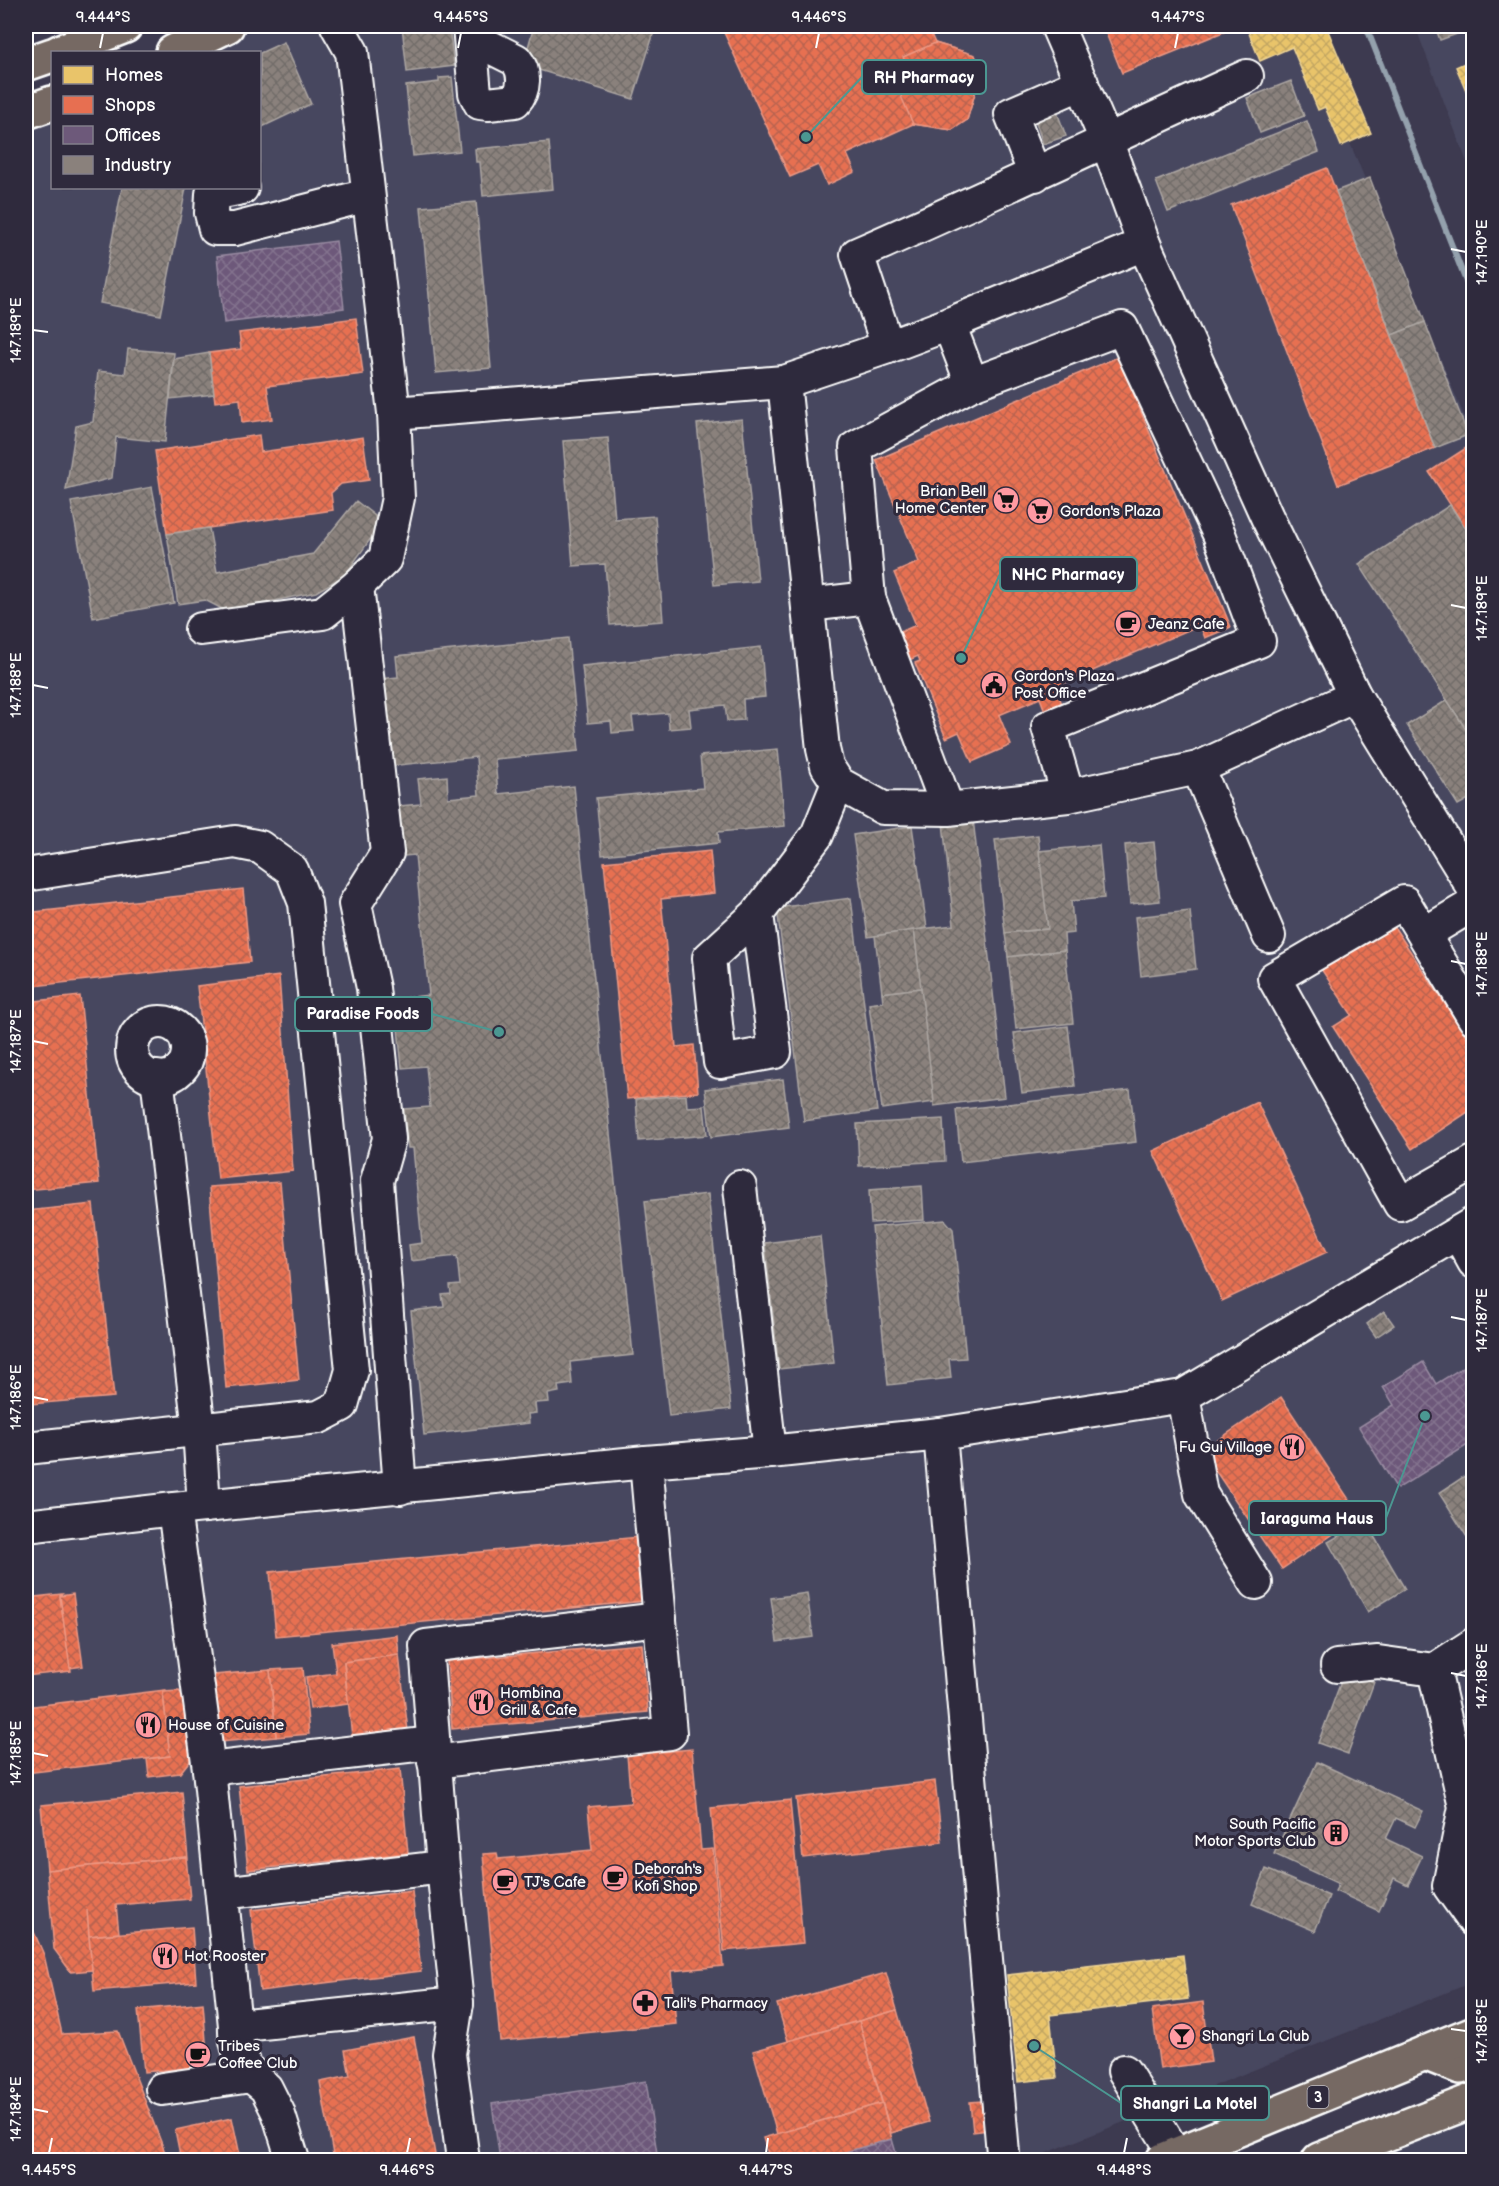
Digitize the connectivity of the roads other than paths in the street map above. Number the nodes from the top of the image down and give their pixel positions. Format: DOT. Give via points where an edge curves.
graph roads {
  1 [pos="124,26"];
  2 [pos="227,26"];
  3 [pos="337,26"];
  4 [pos="1057,26"];
  5 [pos="61,51"];
  6 [pos="175,51"];
  7 [pos="51,55"];
  8 [pos="26,64"];
  9 [pos="1247,76"];
  10 [pos="1082,83"];
  11 [pos="51,103"];
  12 [pos="26,112"];
  13 [pos="1106,140"];
  14 [pos="1035,175"];
  15 [pos="237,189"];
  16 [pos="369,195"];
  17 [pos="1144,244"];
  18 [pos="949,324"];
  19 [pos="888,347"];
  20 [pos="784,382"];
  21 [pos="972,384"];
  22 [pos="394,413"];
  23 [pos="1267,517"];
  24 [pos="1219,534"];
  25 [pos="357,586"];
  26 [pos="869,598"];
  27 [pos="808,605"];
  28 [pos="201,629"];
  29 [pos="1355,696"];
  30 [pos="1198,768"];
  31 [pos="838,783"];
  32 [pos="1068,796"];
  33 [pos="948,809"];
  34 [pos="26,875"];
  35 [pos="1473,889"];
  36 [pos="1473,904"];
  37 [pos="757,914"];
  38 [pos="1424,934"];
  39 [pos="1269,936"];
  40 [pos="1473,1018"];
  41 [pos="157,1077"];
  42 [pos="1473,1162"];
  43 [pos="740,1187"];
  44 [pos="1466,1228"];
  45 [pos="1473,1262"];
  46 [pos="1183,1396"];
  47 [pos="199,1429"];
  48 [pos="940,1434"];
  49 [pos="26,1448"];
  50 [pos="770,1452"];
  51 [pos="646,1462"];
  52 [pos="400,1488"];
  53 [pos="204,1506"];
  54 [pos="174,1509"];
  55 [pos="26,1526"];
  56 [pos="1256,1583"];
  57 [pos="660,1619"];
  58 [pos="1473,1644"];
  59 [pos="1337,1666"];
  60 [pos="1434,1670"];
  61 [pos="434,1753"];
  62 [pos="209,1769"];
  63 [pos="443,1867"];
  64 [pos="222,1893"];
  65 [pos="1473,1921"];
  66 [pos="457,2003"];
  67 [pos="235,2026"];
  68 [pos="1473,2033"];
  69 [pos="1425,2053"];
  70 [pos="1473,2061"];
  71 [pos="1124,2071"];
  72 [pos="251,2076"];
  73 [pos="162,2089"];
  74 [pos="1473,2100"];
  75 [pos="1003,2153"];
  76 [pos="1359,2153"];
  77 [pos="1170,2158"];
  78 [pos="293,2160"];
  79 [pos="463,2160"];
  80 [pos="1320,2160"];
  1 -- 5 [label="main road"];
  2 -- 6 [label="main road"];
  3 -- 16 [label="street" via="352,52"];
  4 -- 10 [label="street"];
  7 -- 8 [label="main road"];
  9 -- 13 [label="street"];
  10 -- 13 [label="street"];
  10 -- 14 [label="street" via="1011,114"];
  11 -- 12 [label="main road"];
  13 -- 14 [label="street"];
  13 -- 17 [label="street"];
  14 -- 19 [label="street" via="857,254"];
  15 -- 16 [label="street" via="212,194 214,229 235,229"];
  16 -- 22 [label="street"];
  17 -- 18 [label="street"];
  17 -- 23 [label="street"];
  18 -- 19 [label="street"];
  18 -- 21 [label="street"];
  19 -- 20 [label="street"];
  20 -- 22 [label="street"];
  20 -- 27 [label="street"];
  21 -- 24 [label="street" via="1122,328"];
  21 -- 26 [label="street" via="856,447"];
  22 -- 25 [label="street" via="398,498 395,519 385,559"];
  23 -- 24 [label="street"];
  23 -- 29 [label="street"];
  24 -- 32 [label="street" via="1259,641 1048,727"];
  25 -- 28 [label="street" via="323,613"];
  25 -- 52 [label="street" via="387,853 356,904 373,988 389,1139 377,1181"];
  26 -- 27 [label="street"];
  26 -- 33 [label="street"];
  27 -- 31 [label="street" via="823,749 826,766"];
  29 -- 30 [label="street"];
  29 -- 35 [label="street"];
  30 -- 32 [label="street"];
  30 -- 39 [label="street"];
  31 -- 33 [label="street" via="883,808"];
  31 -- 37 [label="street" via="817,835"];
  32 -- 33 [label="street"];
  34 -- 47 [label="street" via="234,842 260,847 292,870 305,903 352,1370 342,1405 319,1417"];
  36 -- 38 [label="street"];
  38 -- 40 [label="street"];
  38 -- 42 [label="street" via="1404,902 1274,978 1400,1204"];
  41 -- 47 [label="street"];
  43 -- 50 [label="street"];
  44 -- 45 [label="street"];
  44 -- 46 [label="street"];
  46 -- 48 [label="street"];
  46 -- 56 [label="street" via="1201,1494"];
  47 -- 49 [label="street"];
  47 -- 53 [label="street"];
  48 -- 50 [label="street"];
  48 -- 75 [label="street"];
  50 -- 51 [label="street"];
  51 -- 52 [label="street"];
  51 -- 57 [label="street"];
  52 -- 53 [label="street"];
  53 -- 54 [label="street"];
  54 -- 55 [label="street"];
  54 -- 62 [label="street"];
  57 -- 61 [label="street" via="426,1646"];
  57 -- 61 [label="street" via="670,1733"];
  58 -- 60 [label="street"];
  59 -- 60 [label="street" via="1378,1662"];
  60 -- 65 [label="street" via="1465,1807 1449,1886"];
  61 -- 62 [label="street"];
  61 -- 63 [label="street"];
  62 -- 64 [label="street"];
  63 -- 64 [label="street"];
  63 -- 66 [label="street"];
  64 -- 67 [label="street"];
  66 -- 67 [label="street"];
  66 -- 79 [label="street" via="449,2054"];
  67 -- 72 [label="street" via="240,2056"];
  68 -- 69 [label="main road, 3"];
  69 -- 70 [label="main road" via="1460,2067"];
  69 -- 77 [label="main road, 3"];
  71 -- 77 [label="street"];
  72 -- 73 [label="street"];
  72 -- 78 [label="street" via="266,2088"];
  74 -- 76 [label="main road"];
  76 -- 80 [label="main road"];
}
